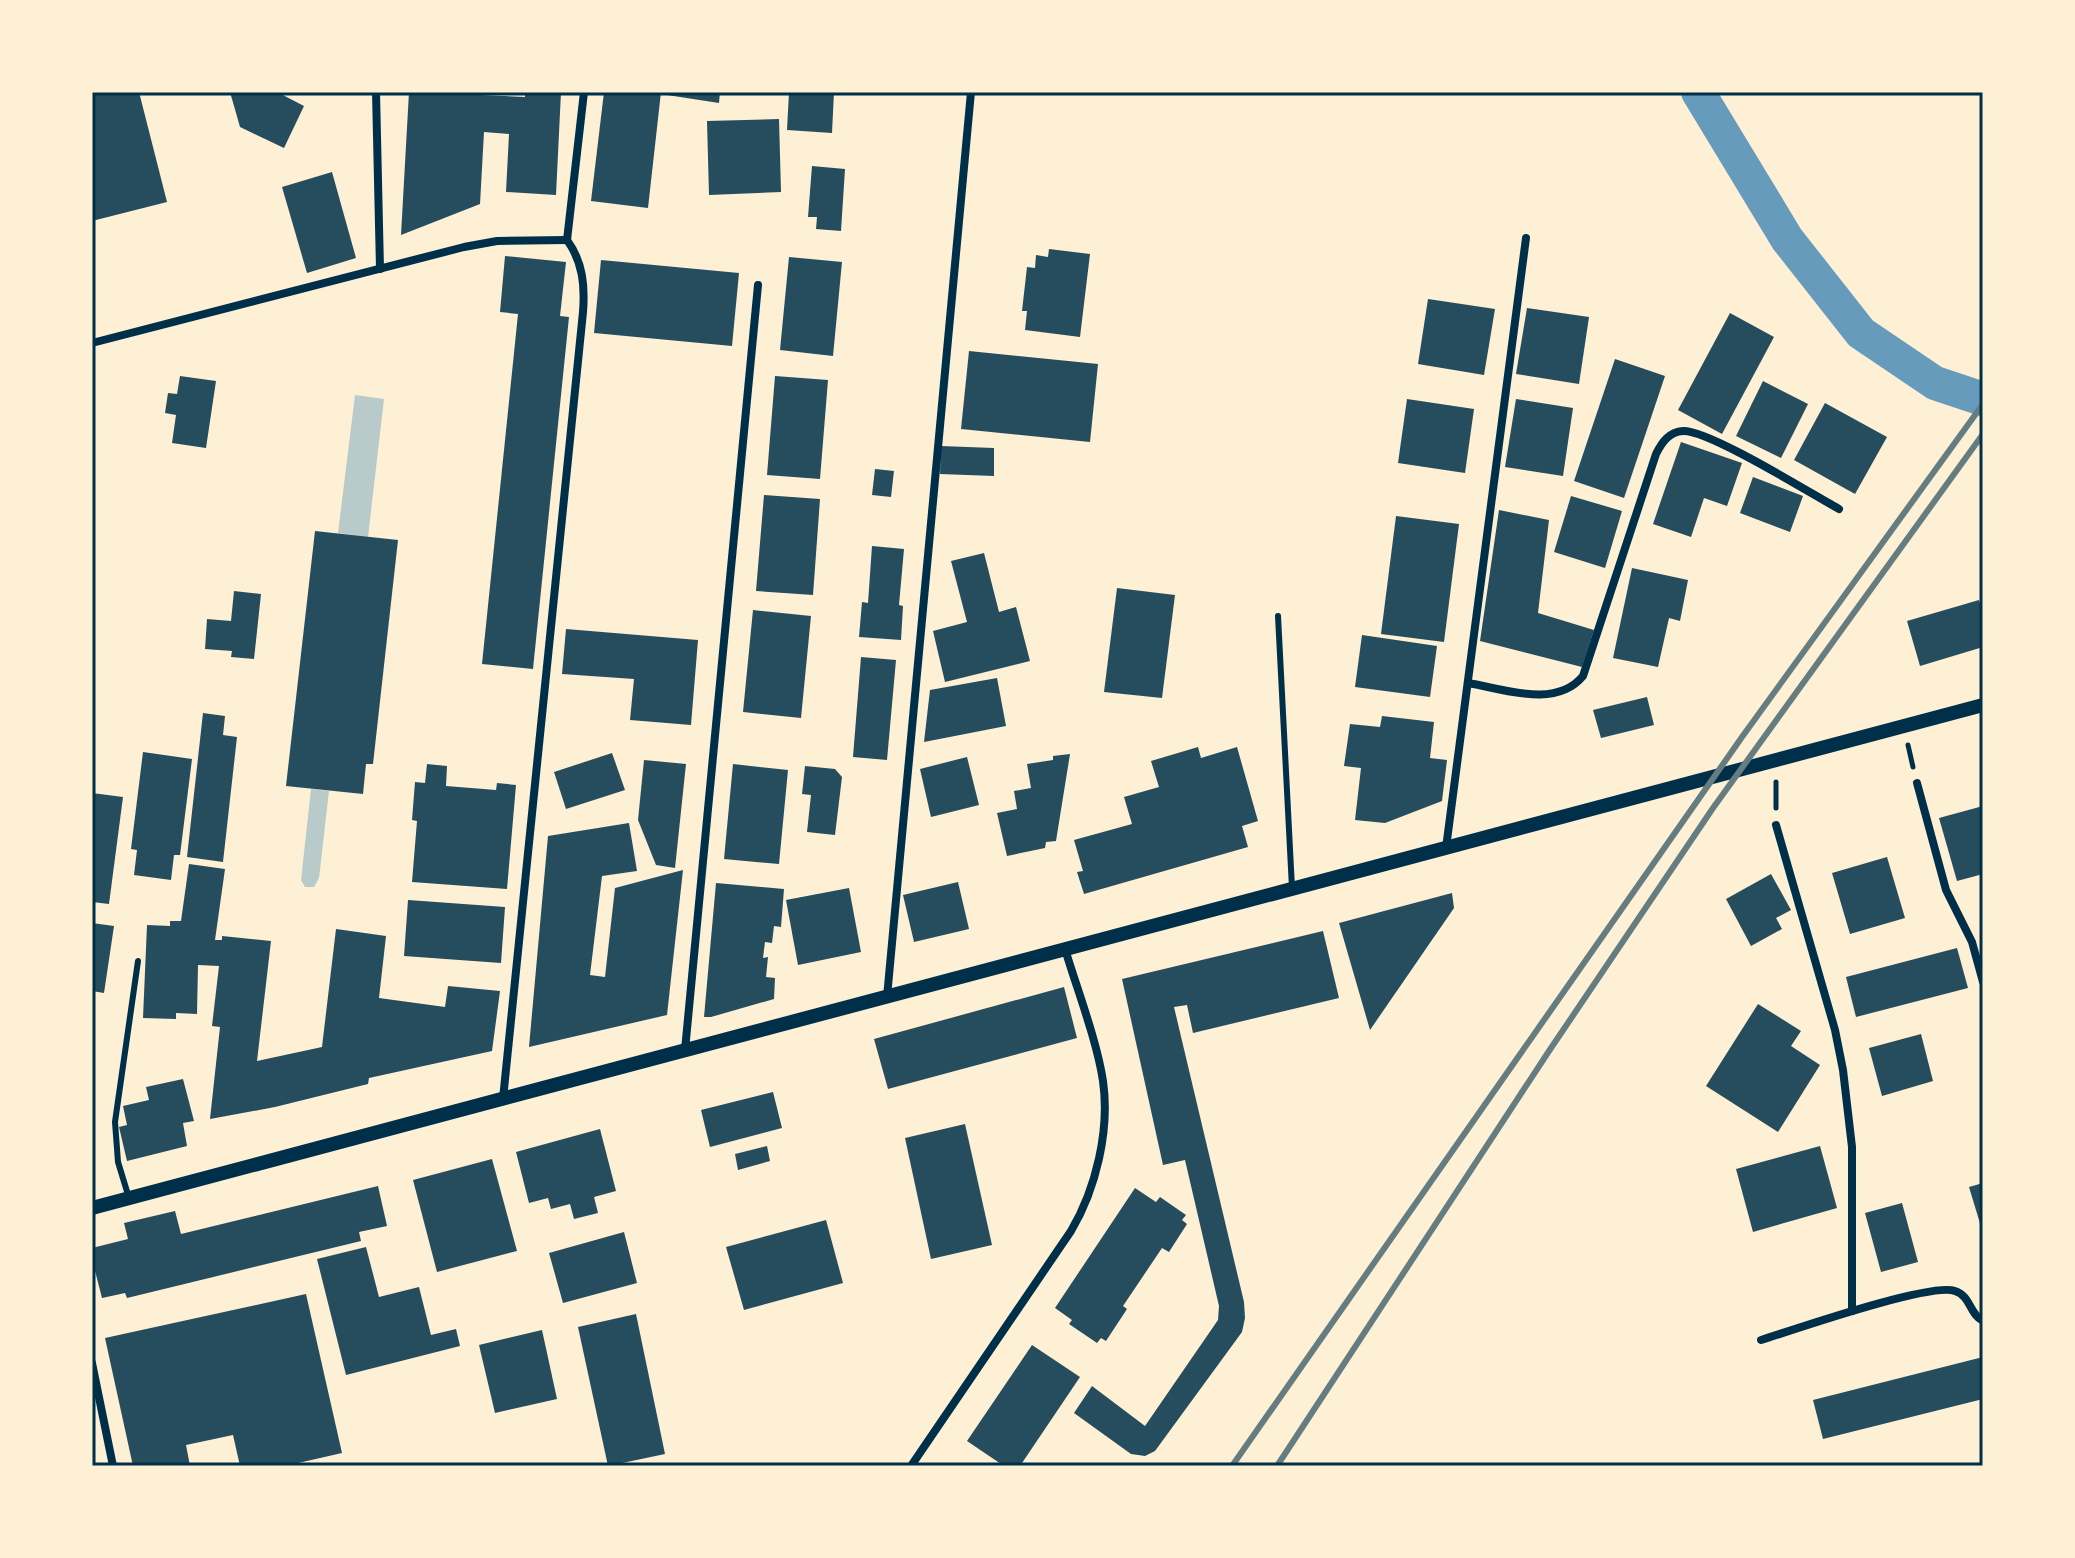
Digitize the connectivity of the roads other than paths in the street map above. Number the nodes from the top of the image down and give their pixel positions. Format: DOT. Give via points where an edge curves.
graph roads {
  1 [pos="376,92"];
  2 [pos="584,92"];
  3 [pos="971,92"];
  4 [pos="1526,238"];
  5 [pos="567,240"];
  6 [pos="380,269"];
  7 [pos="758,285"];
  8 [pos="92,343"];
  9 [pos="1839,509"];
  10 [pos="1278,616"];
  11 [pos="1468,683"];
  12 [pos="1983,705"];
  13 [pos="1917,783"];
  14 [pos="1776,825"];
  15 [pos="1446,848"];
  16 [pos="1292,889"];
  17 [pos="1065,949"];
  18 [pos="138,961"];
  19 [pos="1983,982"];
  20 [pos="887,997"];
  21 [pos="685,1051"];
  22 [pos="503,1100"];
  23 [pos="129,1198"];
  24 [pos="92,1208"];
  25 [pos="1852,1311"];
  26 [pos="1983,1321"];
  27 [pos="1761,1340"];
  28 [pos="92,1363"];
  29 [pos="113,1466"];
  30 [pos="911,1466"];
  1 -- 6 [label="street"];
  2 -- 5 [label="street"];
  3 -- 20 [label="street"];
  4 -- 11 [label="street"];
  5 -- 6 [label="street" via="497,241"];
  5 -- 22 [label="street" via="583,276 583,312"];
  6 -- 8 [label="street"];
  7 -- 21 [label="street"];
  9 -- 11 [label="street" via="1713,439 1691,432 1672,434 1656,454 1583,676 1570,688 1551,694"];
  10 -- 16 [label="lane"];
  11 -- 15 [label="street"];
  12 -- 15 [label="street"];
  13 -- 19 [label="street" via="1946,890 1972,942"];
  14 -- 25 [label="street" via="1835,1030 1845,1083 1853,1156"];
  15 -- 16 [label="street"];
  16 -- 17 [label="street"];
  17 -- 20 [label="street"];
  17 -- 30 [label="street" via="1104,1092 1102,1135 1089,1189 1071,1231"];
  18 -- 23 [label="lane" via="115,1122 118,1162"];
  20 -- 21 [label="street"];
  21 -- 22 [label="street"];
  22 -- 23 [label="street"];
  23 -- 24 [label="street"];
  25 -- 26 [label="street" via="1950,1289 1966,1297"];
  25 -- 27 [label="street"];
  28 -- 29 [label="street"];
}
